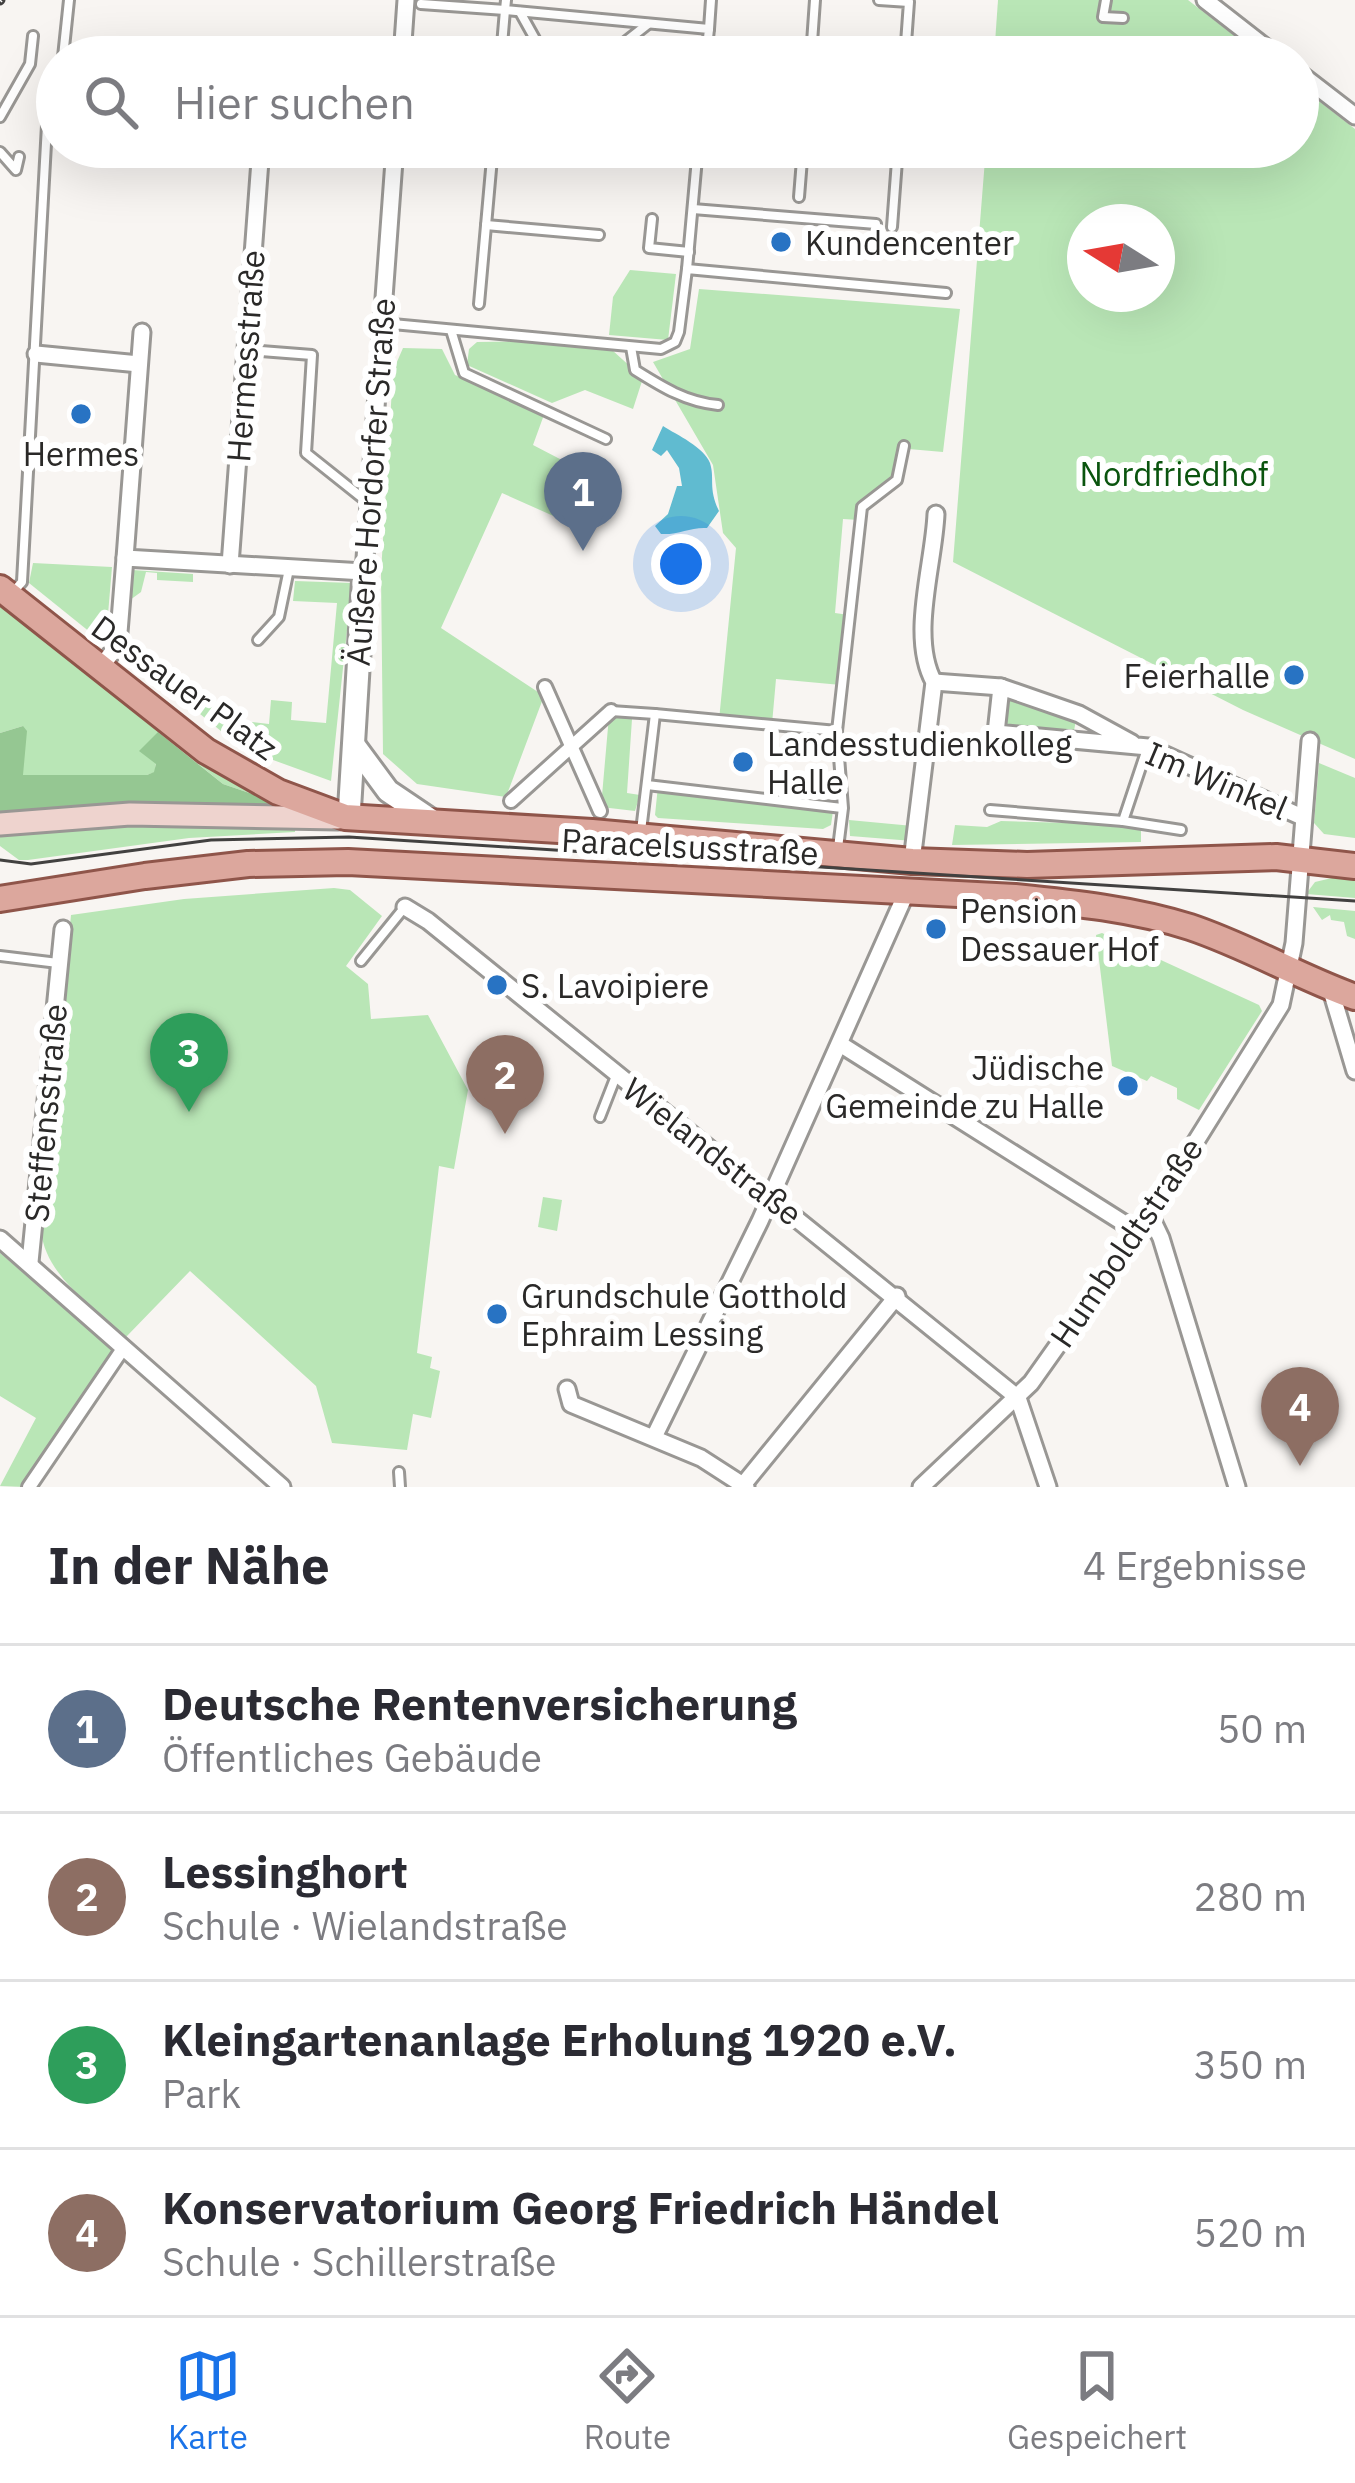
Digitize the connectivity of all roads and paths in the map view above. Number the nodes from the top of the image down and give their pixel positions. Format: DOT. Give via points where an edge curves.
graph roads {
  1 [pos="69,0"];
  2 [pos="711,0"];
  3 [pos="815,0"];
  4 [pos="879,0"];
  5 [pos="1106,0"];
  6 [pos="1204,0"];
  7 [pos="414,2"];
  8 [pos="505,5"];
  9 [pos="520,11"];
  10 [pos="1123,18"];
  11 [pos="649,24"];
  12 [pos="709,29"];
  13 [pos="33,36"];
  14 [pos="65,36"];
  15 [pos="407,36"];
  16 [pos="503,36"];
  17 [pos="534,36"];
  18 [pos="633,36"];
  19 [pos="708,36"];
  20 [pos="812,36"];
  21 [pos="907,36"];
  22 [pos="1251,36"];
  23 [pos="1319,88"];
  24 [pos="1355,116"];
  25 [pos="0,117"];
  26 [pos="0,152"];
  27 [pos="19,157"];
  28 [pos="44,168"];
  29 [pos="259,168"];
  30 [pos="392,168"];
  31 [pos="491,168"];
  32 [pos="691,168"];
  33 [pos="801,168"];
  34 [pos="896,168"];
  35 [pos="799,197"];
  36 [pos="693,209"];
  37 [pos="652,219"];
  38 [pos="876,224"];
  39 [pos="486,225"];
  40 [pos="892,227"];
  41 [pos="599,235"];
  42 [pos="689,252"];
  43 [pos="687,268"];
  44 [pos="946,293"];
  45 [pos="479,304"];
  46 [pos="380,323"];
  47 [pos="451,330"];
  48 [pos="142,332"];
  49 [pos="631,347"];
  50 [pos="261,351"];
  51 [pos="36,354"];
  52 [pos="139,364"];
  53 [pos="718,405"];
  54 [pos="606,439"];
  55 [pos="904,446"];
  56 [pos="370,504"];
  57 [pos="937,514"];
  58 [pos="125,558"];
  59 [pos="230,566"];
  60 [pos="289,569"];
  61 [pos="364,572"];
  62 [pos="4,592"];
  63 [pos="258,640"];
  64 [pos="99,669"];
  65 [pos="934,682"];
  66 [pos="545,687"];
  67 [pos="1001,687"];
  68 [pos="611,711"];
  69 [pos="655,715"];
  70 [pos="837,731"];
  71 [pos="1310,741"];
  72 [pos="353,745"];
  73 [pos="1140,745"];
  74 [pos="572,746"];
  75 [pos="647,784"];
  76 [pos="511,801"];
  77 [pos="843,808"];
  78 [pos="990,810"];
  79 [pos="600,811"];
  80 [pos="347,817"];
  81 [pos="1303,817"];
  82 [pos="1123,821"];
  83 [pos="434,822"];
  84 [pos="0,824"];
  85 [pos="1180,830"];
  86 [pos="640,838"];
  87 [pos="837,856"];
  88 [pos="1301,858"];
  89 [pos="912,861"];
  90 [pos="348,862"];
  91 [pos="1355,866"];
  92 [pos="907,891"];
  93 [pos="2,900"];
  94 [pos="405,907"];
  95 [pos="63,929"];
  96 [pos="0,956"];
  97 [pos="361,962"];
  98 [pos="59,964"];
  99 [pos="1291,968"];
  100 [pos="1345,994"];
  101 [pos="840,1044"];
  102 [pos="1355,1068"];
  103 [pos="616,1076"];
  104 [pos="600,1117"];
  105 [pos="771,1195"];
  106 [pos="1150,1215"];
  107 [pos="1138,1232"];
  108 [pos="0,1239"];
  109 [pos="30,1262"];
  110 [pos="897,1296"];
  111 [pos="124,1347"];
  112 [pos="567,1388"];
  113 [pos="1018,1398"];
  114 [pos="654,1437"];
  115 [pos="399,1472"];
  116 [pos="745,1486"];
  117 [pos="29,1487"];
  118 [pos="281,1487"];
  119 [pos="400,1487"];
  120 [pos="921,1487"];
  121 [pos="1048,1487"];
  122 [pos="1237,1487"];
  1 -- 14 [label="lane"];
  2 -- 12 [label="lane"];
  3 -- 20 [label="lane"];
  4 -- 21 [label="lane" via="909,2"];
  5 -- 10 [label="lane" via="1103,16"];
  6 -- 22 [label="street"];
  7 -- 8 [label="lane"];
  7 -- 15 [label="street"];
  8 -- 9 [label="lane"];
  8 -- 16 [label="lane"];
  9 -- 11 [label="lane"];
  9 -- 17 [label="lane"];
  11 -- 12 [label="lane"];
  11 -- 18 [label="lane"];
  12 -- 19 [label="lane"];
  13 -- 25 [label="lane" via="30,64"];
  23 -- 24 [label="street"];
  26 -- 27 [label="lane" via="16,170"];
  28 -- 51 [label="lane"];
  29 -- 59 [label="street, Hermesstraße"];
  30 -- 46 [label="street, Äußere Hordorfer Straße"];
  31 -- 39 [label="lane"];
  32 -- 36 [label="lane"];
  33 -- 35 [label="lane"];
  34 -- 40 [label="lane"];
  36 -- 38 [label="lane"];
  36 -- 42 [label="lane"];
  37 -- 42 [label="lane" via="649,248"];
  39 -- 41 [label="lane"];
  39 -- 45 [label="lane"];
  42 -- 43 [label="lane"];
  43 -- 44 [label="lane"];
  43 -- 49 [label="lane" via="675,342"];
  46 -- 47 [label="lane"];
  46 -- 56 [label="street, Äußere Hordorfer Straße"];
  47 -- 49 [label="lane"];
  47 -- 54 [label="lane" via="464,373"];
  48 -- 52 [label="street"];
  49 -- 53 [label="lane" via="635,370 665,391"];
  50 -- 56 [label="lane" via="313,355 306,453"];
  51 -- 52 [label="street"];
  51 -- 62 [label="lane" via="22,582"];
  52 -- 58 [label="street"];
  55 -- 70 [label="lane" via="897,480 862,507"];
  56 -- 61 [label="street, Äußere Hordorfer Straße"];
  57 -- 65 [label="street" via="923,662"];
  58 -- 59 [label="street"];
  58 -- 64 [label="street" via="118,645"];
  59 -- 60 [label="street"];
  60 -- 61 [label="street"];
  60 -- 63 [label="lane" via="279,617"];
  61 -- 72 [label="street, Äußere Hordorfer Straße"];
  62 -- 64 [label="main road, Dessauer Platz"];
  64 -- 80 [label="main road, Dessauer Platz" via="166,722 300,802"];
  65 -- 67 [label="street, Im Winkel"];
  65 -- 89 [label="street"];
  66 -- 74 [label="street"];
  67 -- 73 [label="street, Im Winkel"];
  67 -- 73 [label="street, Im Winkel" via="996,733"];
  68 -- 69 [label="lane"];
  68 -- 74 [label="street"];
  69 -- 70 [label="lane"];
  69 -- 75 [label="lane"];
  70 -- 77 [label="lane"];
  71 -- 81 [label="street, Humboldtstraße"];
  72 -- 80 [label="street, Äußere Hordorfer Straße"];
  72 -- 83 [label="street" via="388,791"];
  73 -- 81 [label="street, Im Winkel"];
  73 -- 82 [label="lane"];
  74 -- 76 [label="street"];
  74 -- 79 [label="street"];
  75 -- 77 [label="lane"];
  75 -- 86 [label="lane"];
  77 -- 87 [label="lane"];
  78 -- 82 [label="lane"];
  80 -- 83 [label="main road, Paracelsusstraße"];
  80 -- 84 [label="main road, Paracelsusstraße" via="85,815"];
  80 -- 90 [label="main road"];
  81 -- 88 [label="street, Humboldtstraße"];
  82 -- 85 [label="lane"];
  83 -- 86 [label="main road, Paracelsusstraße"];
  86 -- 87 [label="main road, Paracelsusstraße"];
  87 -- 89 [label="main road, Paracelsusstraße"];
  88 -- 89 [label="main road, Paracelsusstraße"];
  88 -- 91 [label="main road, Paracelsusstraße"];
  88 -- 99 [label="street, Humboldtstraße"];
  90 -- 92 [label="main road, Paracelsusstraße"];
  90 -- 93 [label="main road, Paracelsusstraße" via="166,873"];
  92 -- 99 [label="main road, Paracelsusstraße" via="1112,907"];
  92 -- 101 [label="street"];
  94 -- 97 [label="lane"];
  94 -- 103 [label="street, Wielandstraße"];
  95 -- 98 [label="street, Steffensstraße"];
  96 -- 98 [label="lane, Steffensstraße"];
  98 -- 109 [label="street, Steffensstraße"];
  99 -- 100 [label="main road, Paracelsusstraße"];
  99 -- 106 [label="street, Humboldtstraße" via="1281,1005"];
  100 -- 102 [label="street"];
  101 -- 105 [label="street"];
  101 -- 107 [label="street"];
  103 -- 104 [label="lane"];
  103 -- 105 [label="street, Wielandstraße"];
  105 -- 110 [label="street, Wielandstraße"];
  105 -- 114 [label="street"];
  106 -- 107 [label="street, Humboldtstraße"];
  106 -- 122 [label="street"];
  107 -- 113 [label="street, Humboldtstraße"];
  108 -- 109 [label="street, Steffensstraße"];
  109 -- 111 [label="street, Steffensstraße"];
  110 -- 113 [label="street, Wielandstraße"];
  110 -- 116 [label="street"];
  111 -- 117 [label="street"];
  111 -- 118 [label="street, Steffensstraße"];
  112 -- 114 [label="street" via="571,1403"];
  113 -- 120 [label="street, Humboldtstraße"];
  113 -- 121 [label="street"];
  114 -- 116 [label="street"];
  115 -- 119 [label="lane"];
}
